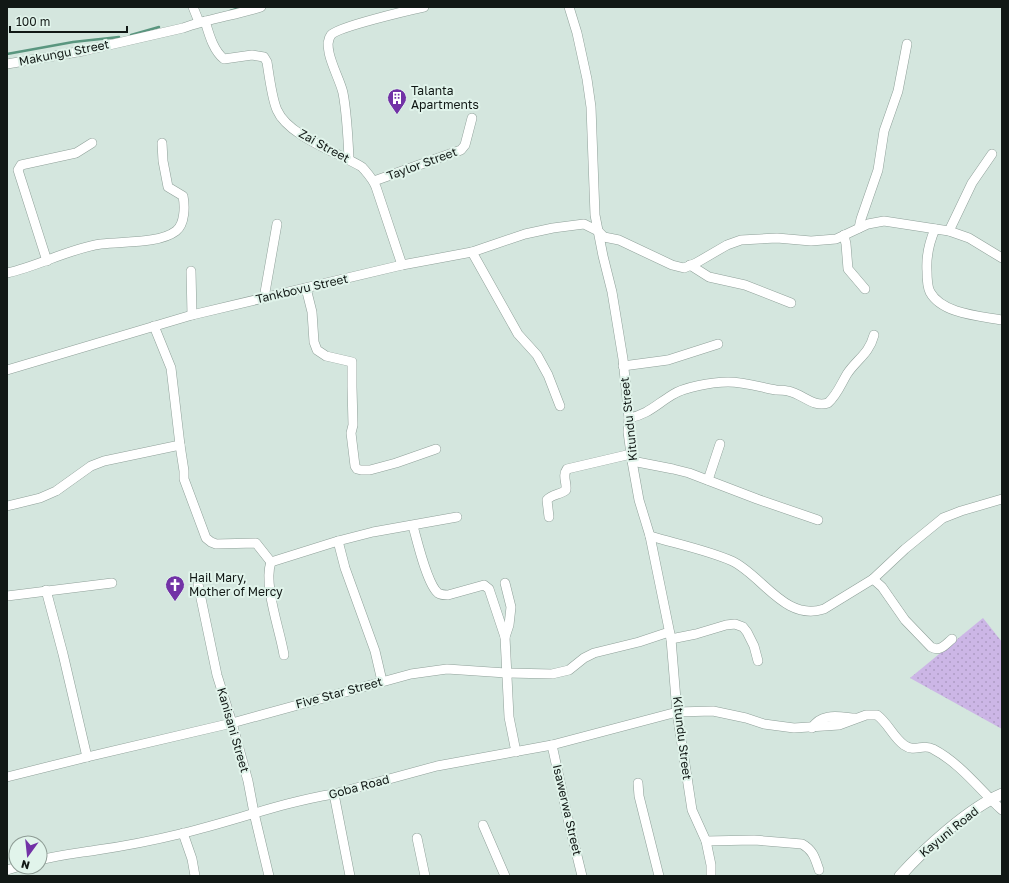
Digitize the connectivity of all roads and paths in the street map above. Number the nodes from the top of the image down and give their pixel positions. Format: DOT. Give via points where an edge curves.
graph roads {
  1 [pos="193,7"];
  2 [pos="260,7"];
  3 [pos="424,7"];
  4 [pos="569,7"];
  5 [pos="202,22"];
  6 [pos="907,44"];
  7 [pos="7,64"];
  8 [pos="472,118"];
  9 [pos="162,142"];
  10 [pos="92,143"];
  11 [pos="992,154"];
  12 [pos="349,159"];
  13 [pos="374,181"];
  14 [pos="277,224"];
  15 [pos="859,228"];
  16 [pos="935,229"];
  17 [pos="598,231"];
  18 [pos="949,231"];
  19 [pos="844,235"];
  20 [pos="472,252"];
  21 [pos="1002,258"];
  22 [pos="47,261"];
  23 [pos="402,265"];
  24 [pos="690,265"];
  25 [pos="191,271"];
  26 [pos="7,273"];
  27 [pos="306,288"];
  28 [pos="865,289"];
  29 [pos="264,298"];
  30 [pos="791,303"];
  31 [pos="192,315"];
  32 [pos="1002,320"];
  33 [pos="154,326"];
  34 [pos="874,335"];
  35 [pos="718,344"];
  36 [pos="623,366"];
  37 [pos="7,370"];
  38 [pos="560,406"];
  39 [pos="629,418"];
  40 [pos="180,444"];
  41 [pos="720,444"];
  42 [pos="436,449"];
  43 [pos="632,458"];
  44 [pos="708,480"];
  45 [pos="1002,499"];
  46 [pos="7,506"];
  47 [pos="457,517"];
  48 [pos="549,517"];
  49 [pos="818,520"];
  50 [pos="413,526"];
  51 [pos="650,536"];
  52 [pos="338,540"];
  53 [pos="271,562"];
  54 [pos="873,579"];
  55 [pos="112,583"];
  56 [pos="505,583"];
  57 [pos="198,584"];
  58 [pos="46,590"];
  59 [pos="7,596"];
  60 [pos="670,636"];
  61 [pos="505,637"];
  62 [pos="952,639"];
  63 [pos="764,644"];
  64 [pos="754,646"];
  65 [pos="284,655"];
  66 [pos="758,661"];
  67 [pos="506,673"];
  68 [pos="382,681"];
  69 [pos="677,712"];
  70 [pos="232,723"];
  71 [pos="552,745"];
  72 [pos="516,752"];
  73 [pos="87,756"];
  74 [pos="7,777"];
  75 [pos="638,782"];
  76 [pos="334,794"];
  77 [pos="1002,794"];
  78 [pos="991,798"];
  79 [pos="1002,810"];
  80 [pos="254,813"];
  81 [pos="483,825"];
  82 [pos="183,833"];
  83 [pos="417,838"];
  84 [pos="706,841"];
  85 [pos="48,858"];
  86 [pos="818,870"];
  87 [pos="195,876"];
  88 [pos="269,876"];
  89 [pos="350,876"];
  90 [pos="425,876"];
  91 [pos="505,876"];
  92 [pos="582,876"];
  93 [pos="658,876"];
  94 [pos="711,876"];
  95 [pos="900,876"];
  1 -- 5 [label="street"];
  2 -- 5 [label="street, Makungu Street"];
  3 -- 12 [label="street" via="345,28 332,33 330,37 328,48 345,106"];
  4 -- 17 [label="street, Kitundu Street" via="584,61 591,107 595,215"];
  5 -- 7 [label="street, Makungu Street" via="83,51"];
  5 -- 12 [label="street, Zai Street" via="224,59 252,55 264,57 277,110 288,125 300,135"];
  6 -- 15 [label="street" via="898,91 884,131 878,170"];
  8 -- 13 [label="street, Taylor Street" via="465,145 461,150"];
  9 -- 22 [label="street" via="168,187 182,196 184,201 182,219 177,230 162,237 99,244"];
  10 -- 22 [label="street" via="76,153 21,165 18,170"];
  11 -- 18 [label="street" via="972,183"];
  12 -- 13 [label="street, Zai Street" via="362,167"];
  13 -- 23 [label="street, Zai Street"];
  14 -- 29 [label="street"];
  15 -- 16 [label="street" via="884,221"];
  15 -- 19 [label="street"];
  16 -- 18 [label="street"];
  16 -- 32 [label="street" via="926,263 930,292 949,308"];
  17 -- 20 [label="street, Tankbovu Street" via="584,224 553,228 525,234"];
  17 -- 24 [label="street, Tankbovu Street" via="604,237 619,240 677,267 684,268"];
  17 -- 36 [label="street, Kitundu Street" via="612,292"];
  18 -- 21 [label="street" via="969,238"];
  19 -- 24 [label="street" via="836,239 811,241 777,238 741,240"];
  19 -- 28 [label="street" via="848,269"];
  20 -- 23 [label="street, Tankbovu Street"];
  20 -- 38 [label="street" via="518,334 538,355"];
  22 -- 26 [label="street"];
  23 -- 27 [label="street, Tankbovu Street"];
  24 -- 30 [label="street" via="709,277 745,285"];
  25 -- 31 [label="street"];
  27 -- 29 [label="street, Tankbovu Street"];
  27 -- 42 [label="street" via="317,350 326,356 352,362 351,433 357,469 370,470"];
  29 -- 31 [label="street, Tankbovu Street"];
  31 -- 33 [label="street, Tankbovu Street"];
  33 -- 37 [label="street, Tankbovu Street"];
  33 -- 40 [label="street" via="171,368"];
  34 -- 39 [label="street" via="872,346 852,368 828,404 815,404 788,390 728,382 709,383 681,390 646,413"];
  35 -- 36 [label="street" via="668,360"];
  36 -- 39 [label="street, Kitundu Street"];
  39 -- 43 [label="street, Kitundu Street" via="628,432"];
  40 -- 46 [label="street" via="104,461 91,466 56,491 40,498"];
  40 -- 53 [label="street" via="184,479 206,538 216,544 256,543"];
  41 -- 44 [label="street"];
  43 -- 44 [label="street"];
  43 -- 48 [label="street" via="567,469 564,477 566,490 547,500"];
  43 -- 51 [label="street, Kitundu Street" via="639,500"];
  44 -- 49 [label="street"];
  45 -- 54 [label="street" via="943,518"];
  47 -- 50 [label="street"];
  50 -- 52 [label="street"];
  50 -- 61 [label="street" via="429,577 438,593 448,594 486,585"];
  51 -- 54 [label="street" via="732,561 779,599 796,608 818,611 824,609"];
  51 -- 60 [label="street, Kitundu Street"];
  52 -- 53 [label="street"];
  52 -- 68 [label="street" via="345,568 375,651"];
  53 -- 65 [label="street" via="268,574"];
  54 -- 62 [label="street" via="882,587 905,620 931,647 940,650"];
  55 -- 58 [label="street"];
  56 -- 61 [label="street" via="511,607"];
  57 -- 70 [label="street, Kanisani Street" via="217,675"];
  58 -- 59 [label="street"];
  58 -- 73 [label="street"];
  60 -- 64 [label="street, Five Star Street" via="696,634 735,624 743,627"];
  60 -- 67 [label="street, Five Star Street" via="594,652 569,670 552,674"];
  60 -- 69 [label="street, Kitundu Street"];
  61 -- 67 [label="street"];
  63 -- 64 [label="street"];
  64 -- 66 [label="street, Five Star Street"];
  67 -- 68 [label="street, Five Star Street" via="447,669"];
  67 -- 72 [label="street" via="509,717"];
  68 -- 70 [label="street, Five Star Street"];
  69 -- 71 [label="street, Goba Road"];
  69 -- 78 [label="street, Goba Road" via="713,711 780,727 812,728 839,725 866,715 877,715 905,746 914,749 934,749"];
  69 -- 84 [label="street, Kitundu Street" via="692,810"];
  70 -- 73 [label="street, Five Star Street"];
  70 -- 80 [label="street, Kanisani Street"];
  71 -- 72 [label="street, Goba Road"];
  71 -- 92 [label="street, Isawerwa Street"];
  72 -- 76 [label="street, Goba Road" via="437,766"];
  73 -- 74 [label="street, Five Star Street"];
  75 -- 93 [label="street"];
  76 -- 80 [label="street, Goba Road"];
  76 -- 89 [label="street"];
  77 -- 78 [label="street, Kayuni Road"];
  78 -- 79 [label="street"];
  78 -- 95 [label="street, Kayuni Road" via="934,843"];
  80 -- 82 [label="street, Goba Road"];
  80 -- 88 [label="street, Kanisani Street"];
  81 -- 91 [label="street"];
  82 -- 85 [label="street, Goba Road"];
  82 -- 87 [label="street"];
  83 -- 90 [label="street"];
  84 -- 86 [label="street" via="754,840 802,844 814,854"];
  84 -- 94 [label="street, Kitundu Street"];
}
